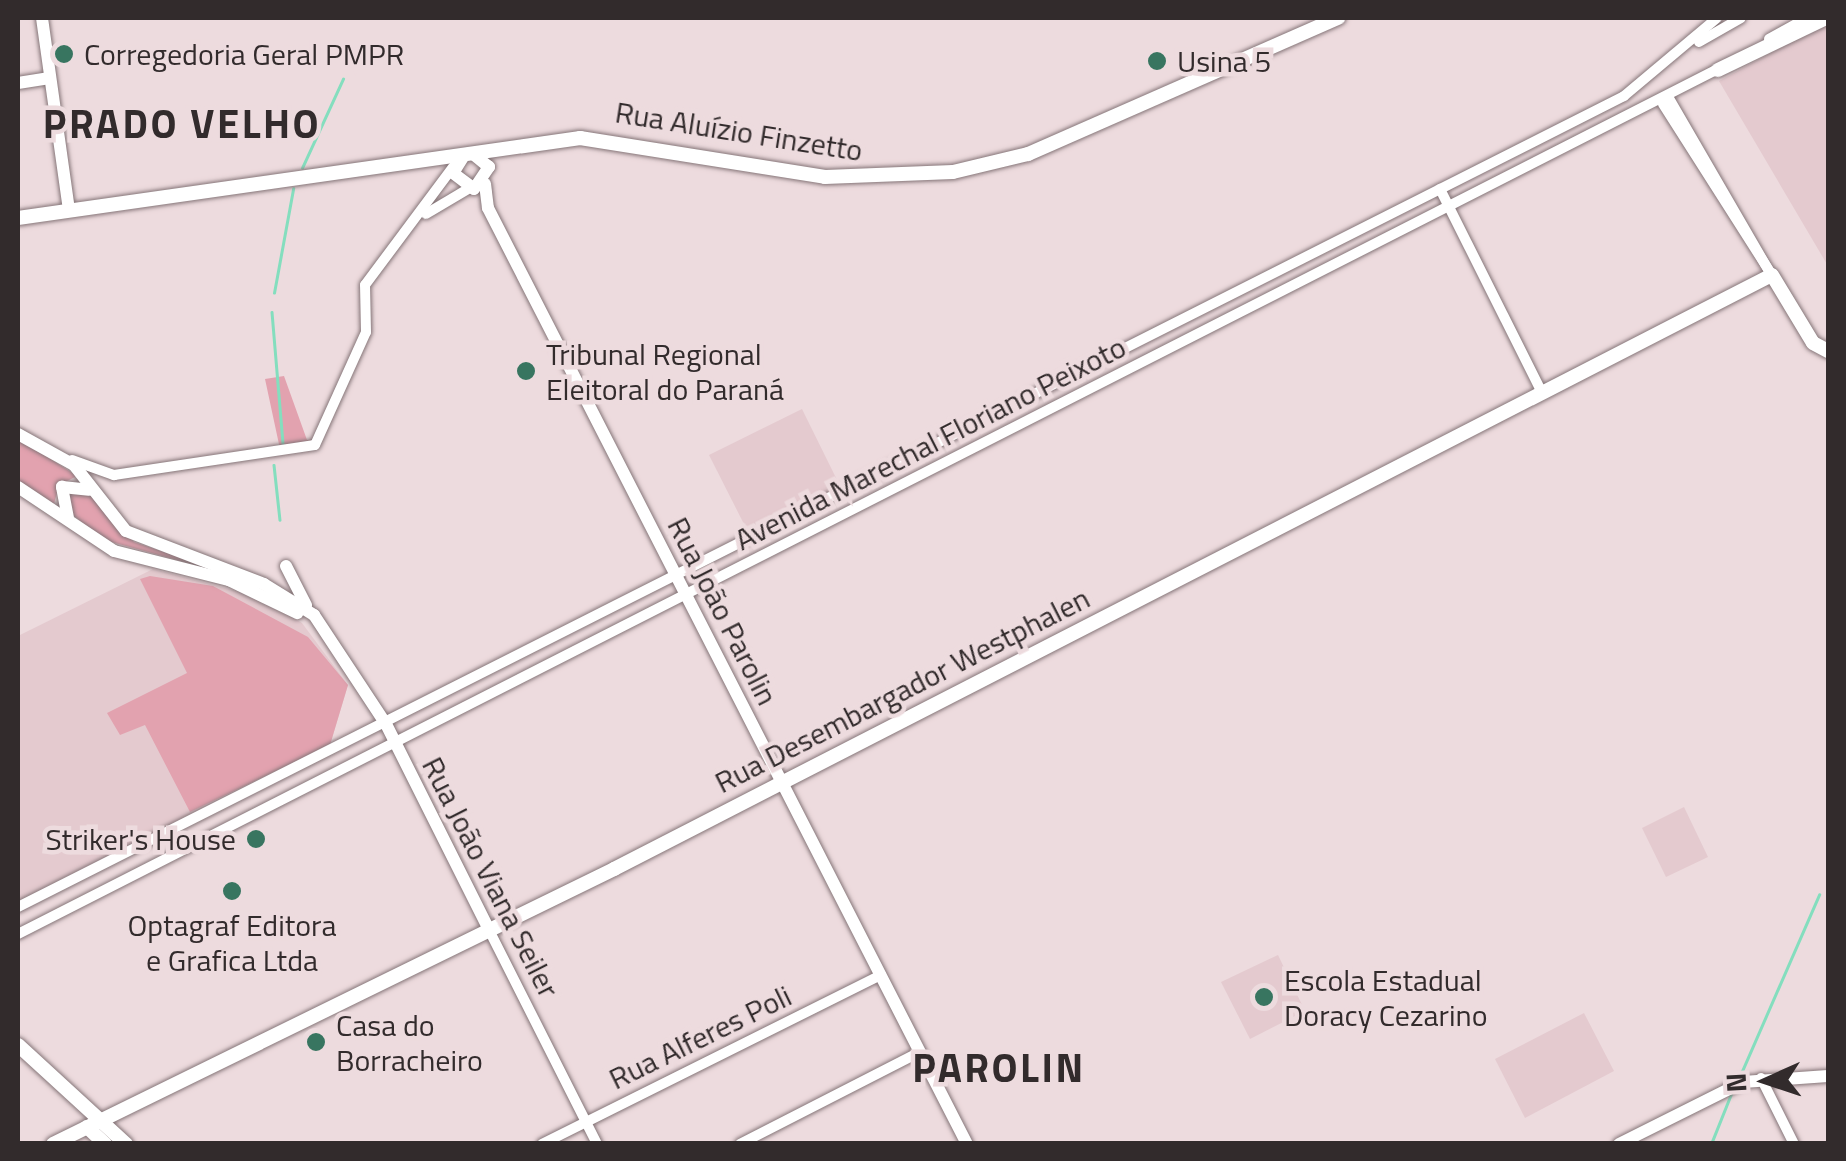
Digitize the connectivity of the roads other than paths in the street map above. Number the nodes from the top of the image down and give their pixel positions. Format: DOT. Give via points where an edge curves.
graph roads {
  1 [pos="42,18"];
  2 [pos="1338,18"];
  3 [pos="1717,18"];
  4 [pos="1742,18"];
  5 [pos="1807,18"];
  6 [pos="1826,18"];
  7 [pos="1681,54"];
  8 [pos="1718,70"];
  9 [pos="50,78"];
  10 [pos="18,83"];
  11 [pos="1666,102"];
  12 [pos="469,153"];
  13 [pos="454,166"];
  14 [pos="1457,180"];
  15 [pos="484,184"];
  16 [pos="468,189"];
  17 [pos="1440,189"];
  18 [pos="1468,202"];
  19 [pos="488,208"];
  20 [pos="1451,210"];
  21 [pos="69,211"];
  22 [pos="422,217"];
  23 [pos="18,218"];
  24 [pos="1772,275"];
  25 [pos="1828,351"];
  26 [pos="1542,393"];
  27 [pos="18,434"];
  28 [pos="62,455"];
  29 [pos="18,487"];
  30 [pos="98,499"];
  31 [pos="68,520"];
  32 [pos="286,566"];
  33 [pos="677,576"];
  34 [pos="260,587"];
  35 [pos="653,588"];
  36 [pos="686,595"];
  37 [pos="664,606"];
  38 [pos="314,616"];
  39 [pos="330,640"];
  40 [pos="386,724"];
  41 [pos="395,742"];
  42 [pos="782,783"];
  43 [pos="18,908"];
  44 [pos="489,930"];
  45 [pos="18,934"];
  46 [pos="880,975"];
  47 [pos="18,1045"];
  48 [pos="920,1052"];
  49 [pos="1828,1076"];
  50 [pos="1761,1078"];
  51 [pos="1702,1102"];
  52 [pos="586,1122"];
  53 [pos="94,1124"];
  54 [pos="53,1144"];
  55 [pos="106,1144"];
  56 [pos="126,1144"];
  57 [pos="542,1144"];
  58 [pos="596,1144"];
  59 [pos="740,1144"];
  60 [pos="967,1144"];
  61 [pos="1619,1144"];
  62 [pos="1632,1144"];
  63 [pos="1794,1144"];
  1 -- 9 [label="main road"];
  2 -- 12 [label="main road, Rua Aluízio Finzetto" via="1028,154 953,172 824,177 580,138"];
  3 -- 7 [label="street, Avenida Marechal Floriano Peixoto"];
  4 -- 7 [label="street, Avenida Marechal Floriano Peixoto"];
  5 -- 8 [label="street, Avenida Marechal Floriano Peixoto"];
  6 -- 8 [label="main road"];
  7 -- 14 [label="street, Avenida Marechal Floriano Peixoto" via="1624,96"];
  8 -- 11 [label="street, Avenida Marechal Floriano Peixoto"];
  9 -- 10 [label="main road"];
  9 -- 21 [label="main road"];
  11 -- 18 [label="street, Avenida Marechal Floriano Peixoto"];
  11 -- 24 [label="street"];
  12 -- 13 [label="main road"];
  12 -- 15 [label="main road, Rua João Parolin" via="490,167"];
  12 -- 21 [label="main road, Rua Aluízio Finzetto"];
  13 -- 16 [label="main road, Rua João Parolin"];
  13 -- 22 [label="street"];
  14 -- 17 [label="street, Avenida Marechal Floriano Peixoto"];
  14 -- 18 [label="street"];
  15 -- 16 [label="main road"];
  15 -- 19 [label="main road, Rua João Parolin"];
  16 -- 19 [label="main road, Rua João Parolin"];
  16 -- 22 [label="street"];
  17 -- 20 [label="street"];
  17 -- 33 [label="street, Avenida Marechal Floriano Peixoto"];
  18 -- 20 [label="street, Avenida Marechal Floriano Peixoto"];
  19 -- 33 [label="main road, Rua João Parolin"];
  20 -- 26 [label="street"];
  20 -- 36 [label="street, Avenida Marechal Floriano Peixoto"];
  21 -- 23 [label="main road, Rua Aluízio Finzetto"];
  22 -- 28 [label="street" via="365,285 366,332 315,445 107,474"];
  24 -- 25 [label="main road" via="1813,342"];
  24 -- 26 [label="main road, Rua Desembargador Westphalen"];
  26 -- 42 [label="main road, Rua Desembargador Westphalen"];
  27 -- 28 [label="main road"];
  28 -- 30 [label="main road"];
  29 -- 31 [label="main road"];
  30 -- 31 [label="main road" via="81,483 62,487"];
  30 -- 34 [label="main road" via="138,538"];
  31 -- 34 [label="main road" via="130,558"];
  32 -- 38 [label="main road"];
  33 -- 35 [label="street, Avenida Marechal Floriano Peixoto"];
  33 -- 36 [label="main road, Rua João Parolin"];
  34 -- 38 [label="main road, Rua João Viana Seiler"];
  34 -- 39 [label="main road, Rua João Viana Seiler"];
  35 -- 37 [label="street"];
  35 -- 40 [label="street, Avenida Marechal Floriano Peixoto"];
  36 -- 37 [label="street, Avenida Marechal Floriano Peixoto"];
  36 -- 42 [label="main road, Rua João Parolin"];
  37 -- 41 [label="street, Avenida Marechal Floriano Peixoto"];
  38 -- 39 [label="main road, Rua João Viana Seiler"];
  39 -- 40 [label="main road, Rua João Viana Seiler"];
  40 -- 41 [label="main road, Rua João Viana Seiler"];
  40 -- 43 [label="street, Avenida Marechal Floriano Peixoto"];
  41 -- 44 [label="main road, Rua João Viana Seiler"];
  41 -- 45 [label="street, Avenida Marechal Floriano Peixoto"];
  42 -- 44 [label="main road, Rua Desembargador Westphalen"];
  42 -- 46 [label="main road, Rua João Parolin"];
  44 -- 52 [label="street, Rua João Viana Seiler"];
  44 -- 53 [label="main road, Rua Desembargador Westphalen"];
  46 -- 48 [label="main road, Rua João Parolin"];
  46 -- 52 [label="street, Rua Alferes Poli"];
  47 -- 53 [label="main road"];
  48 -- 59 [label="street"];
  48 -- 60 [label="main road, Rua João Parolin"];
  49 -- 50 [label="main road"];
  50 -- 51 [label="main road"];
  50 -- 63 [label="street"];
  51 -- 61 [label="main road"];
  51 -- 62 [label="main road"];
  52 -- 57 [label="street, Rua Alferes Poli"];
  52 -- 58 [label="street, Rua João Viana Seiler"];
  53 -- 54 [label="main road, Rua Desembargador Westphalen"];
  53 -- 55 [label="main road"];
  53 -- 56 [label="main road"];
}
